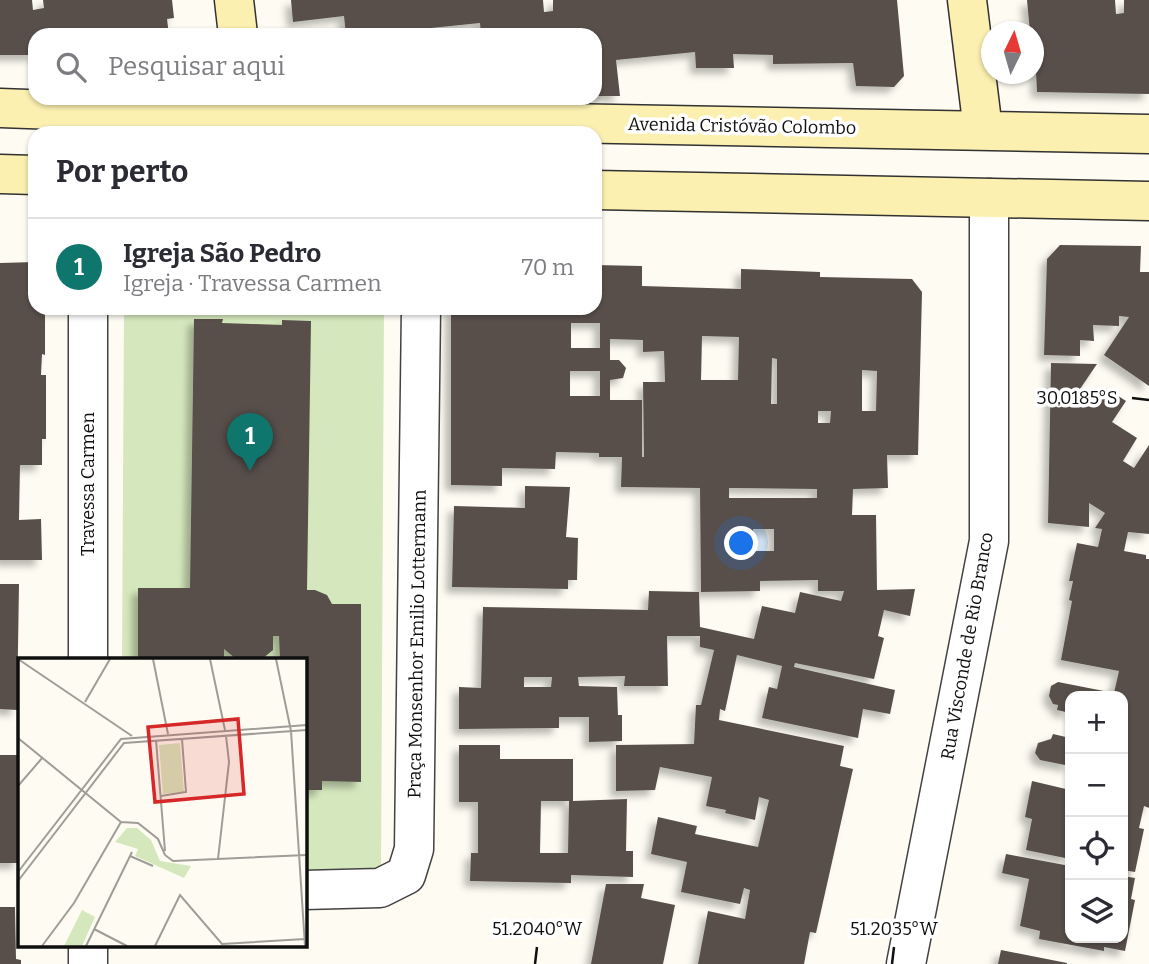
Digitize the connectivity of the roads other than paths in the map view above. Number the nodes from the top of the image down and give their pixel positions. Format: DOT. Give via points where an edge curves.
graph roads {
  1 [pos="234,0"];
  2 [pos="967,0"];
  3 [pos="237,28"];
  4 [pos="0,108"];
  5 [pos="246,108"];
  6 [pos="982,130"];
  7 [pos="1149,134"];
  8 [pos="0,174"];
  9 [pos="28,175"];
  10 [pos="602,190"];
  11 [pos="989,198"];
  12 [pos="1149,201"];
  13 [pos="88,315"];
  14 [pos="421,315"];
  15 [pos="88,658"];
  16 [pos="306,890"];
  17 [pos="88,946"];
  18 [pos="88,964"];
  19 [pos="906,964"];
  1 -- 3 [label="main road"];
  2 -- 6 [label="main road"];
  4 -- 5 [label="main road, Avenida Cristóvão Colombo"];
  5 -- 6 [label="main road, Avenida Cristóvão Colombo"];
  6 -- 7 [label="main road, Avenida Cristóvão Colombo"];
  8 -- 9 [label="main road"];
  10 -- 11 [label="main road"];
  11 -- 12 [label="main road"];
  11 -- 19 [label="street, Rua Visconde de Rio Branco" via="989,541"];
  13 -- 15 [label="street, Travessa Carmen"];
  14 -- 16 [label="street, Praça Monsenhor Emilio Lottermann" via="414,849 406,875 380,888"];
  17 -- 18 [label="street"];
}
